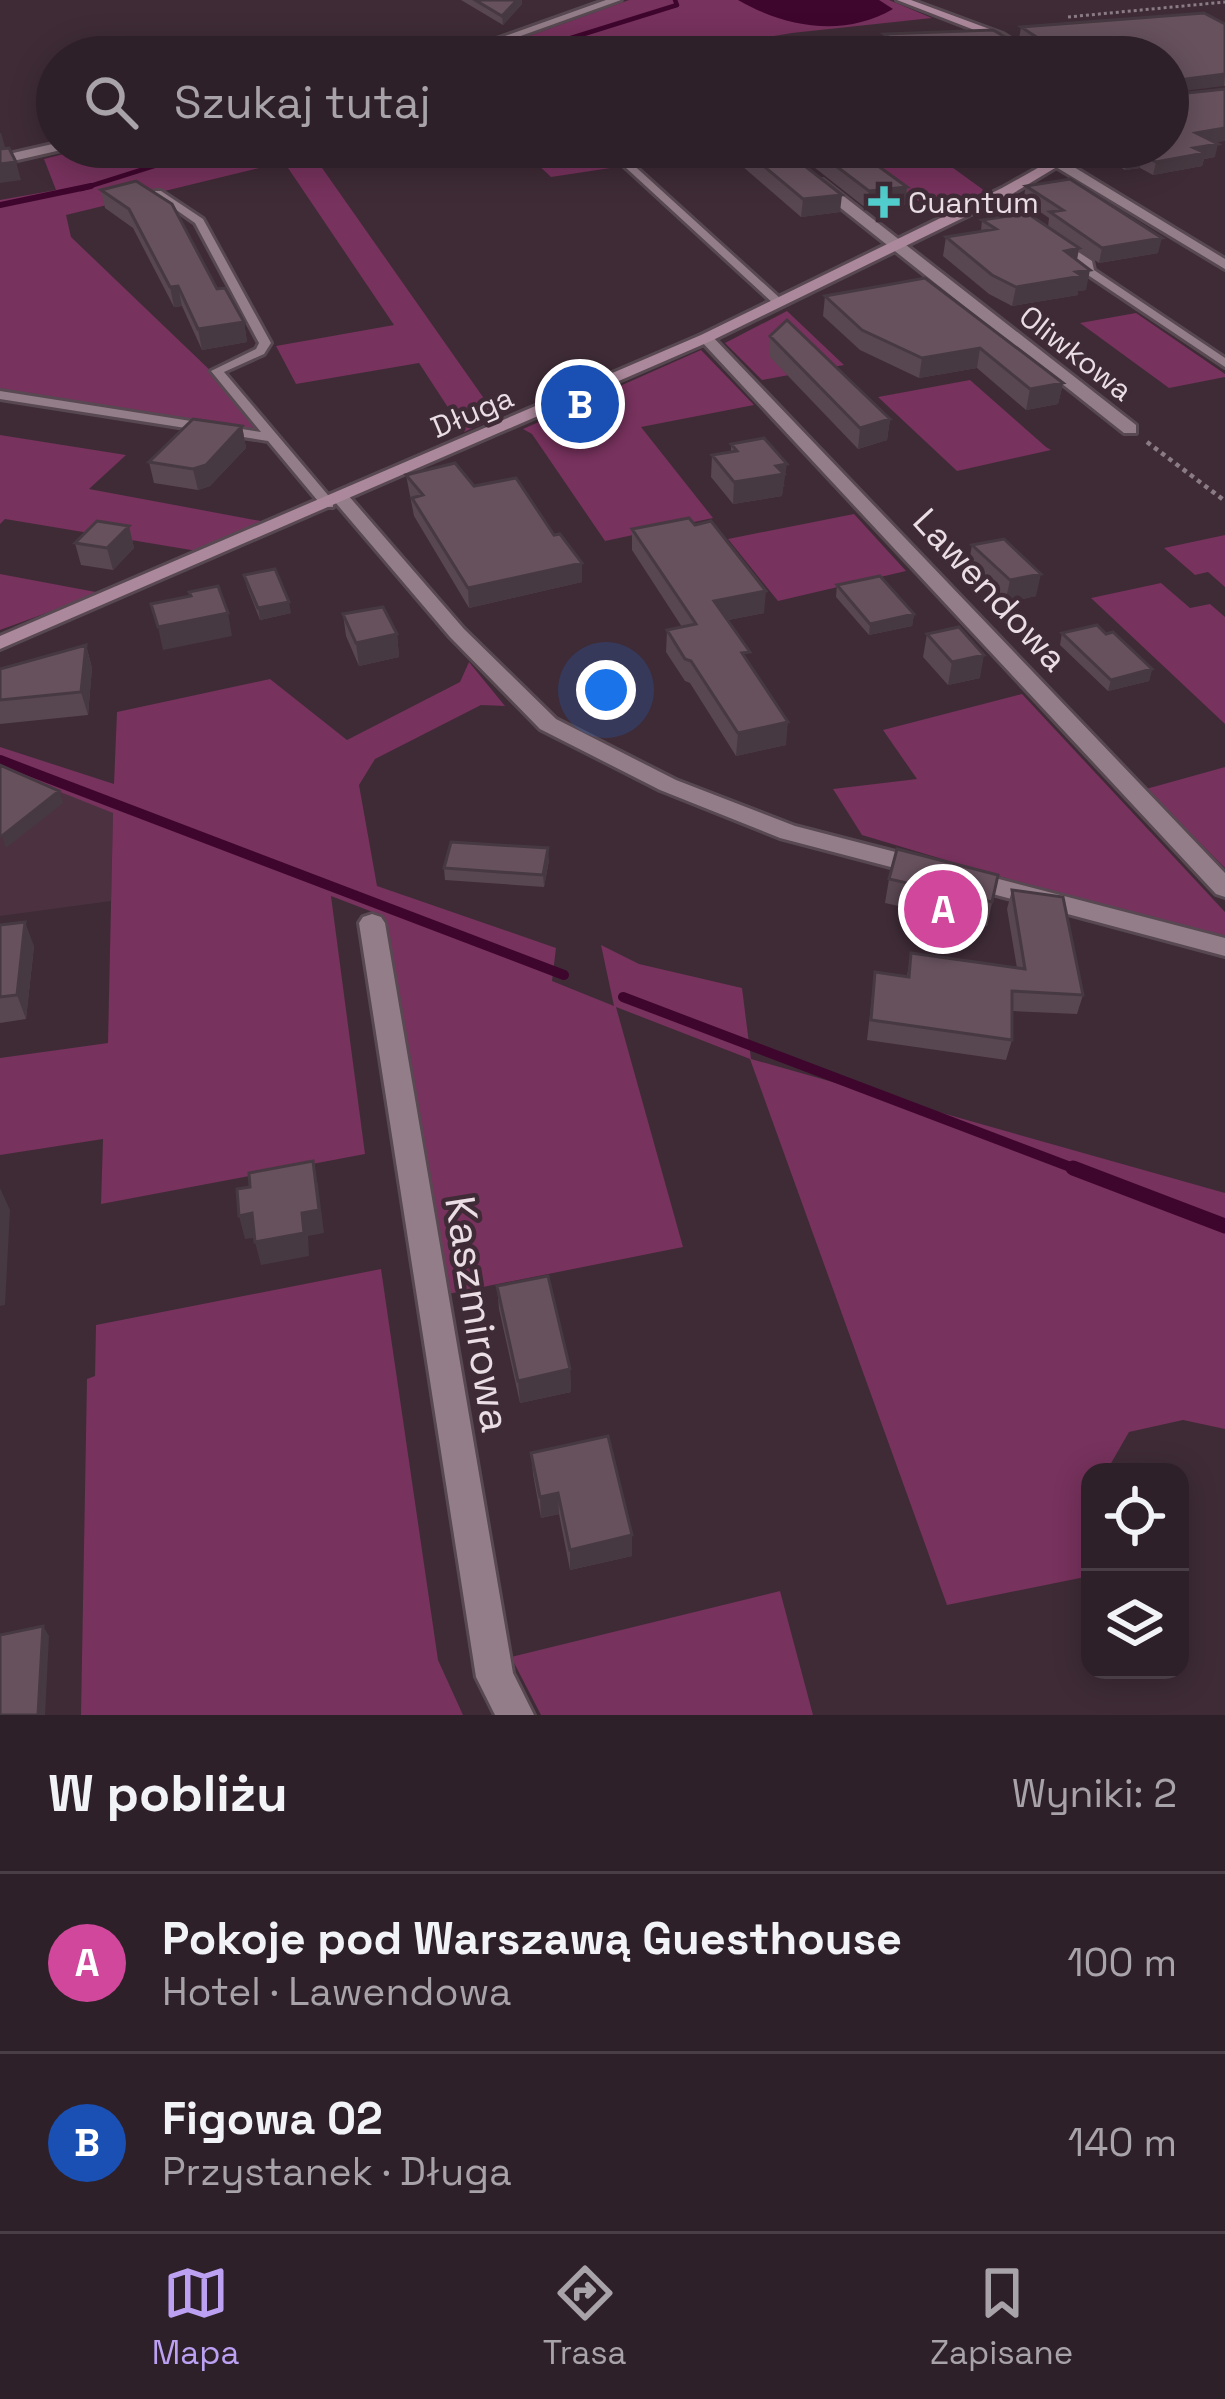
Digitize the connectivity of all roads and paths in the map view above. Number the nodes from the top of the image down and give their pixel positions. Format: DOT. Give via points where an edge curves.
graph roads {
  1 [pos="616,0"];
  2 [pos="902,0"];
  3 [pos="1225,2"];
  4 [pos="1068,17"];
  5 [pos="512,36"];
  6 [pos="999,36"];
  7 [pos="36,152"];
  8 [pos="0,160"];
  9 [pos="631,168"];
  10 [pos="1052,168"];
  11 [pos="1066,168"];
  12 [pos="810,176"];
  13 [pos="158,194"];
  14 [pos="991,198"];
  15 [pos="895,244"];
  16 [pos="1225,266"];
  17 [pos="778,302"];
  18 [pos="706,338"];
  19 [pos="1225,363"];
  20 [pos="0,395"];
  21 [pos="1130,429"];
  22 [pos="275,438"];
  23 [pos="335,501"];
  24 [pos="1225,501"];
  25 [pos="0,643"];
  26 [pos="1225,888"];
  27 [pos="372,923"];
  28 [pos="1225,947"];
  29 [pos="515,1715"];
  1 -- 5 [label="street"];
  2 -- 6 [label="street"];
  3 -- 4 [label="path"];
  7 -- 8 [label="street"];
  9 -- 17 [label="lane"];
  10 -- 14 [label="street, Długa"];
  11 -- 16 [label="street"];
  12 -- 15 [label="street, Oliwkowa"];
  13 -- 22 [label="lane" via="199,220 265,344 217,370"];
  14 -- 15 [label="street, Długa"];
  14 -- 19 [label="lane"];
  15 -- 17 [label="street, Długa"];
  15 -- 21 [label="street, Oliwkowa"];
  17 -- 18 [label="street, Długa"];
  18 -- 23 [label="street, Długa"];
  18 -- 26 [label="street, Lawendowa"];
  20 -- 22 [label="lane"];
  21 -- 24 [label="path, Oliwkowa"];
  22 -- 23 [label="lane"];
  23 -- 25 [label="street, Długa"];
  23 -- 28 [label="street" via="531,711 594,750 788,832"];
  27 -- 29 [label="street, Kaszmirowa" via="495,1677"];
}
